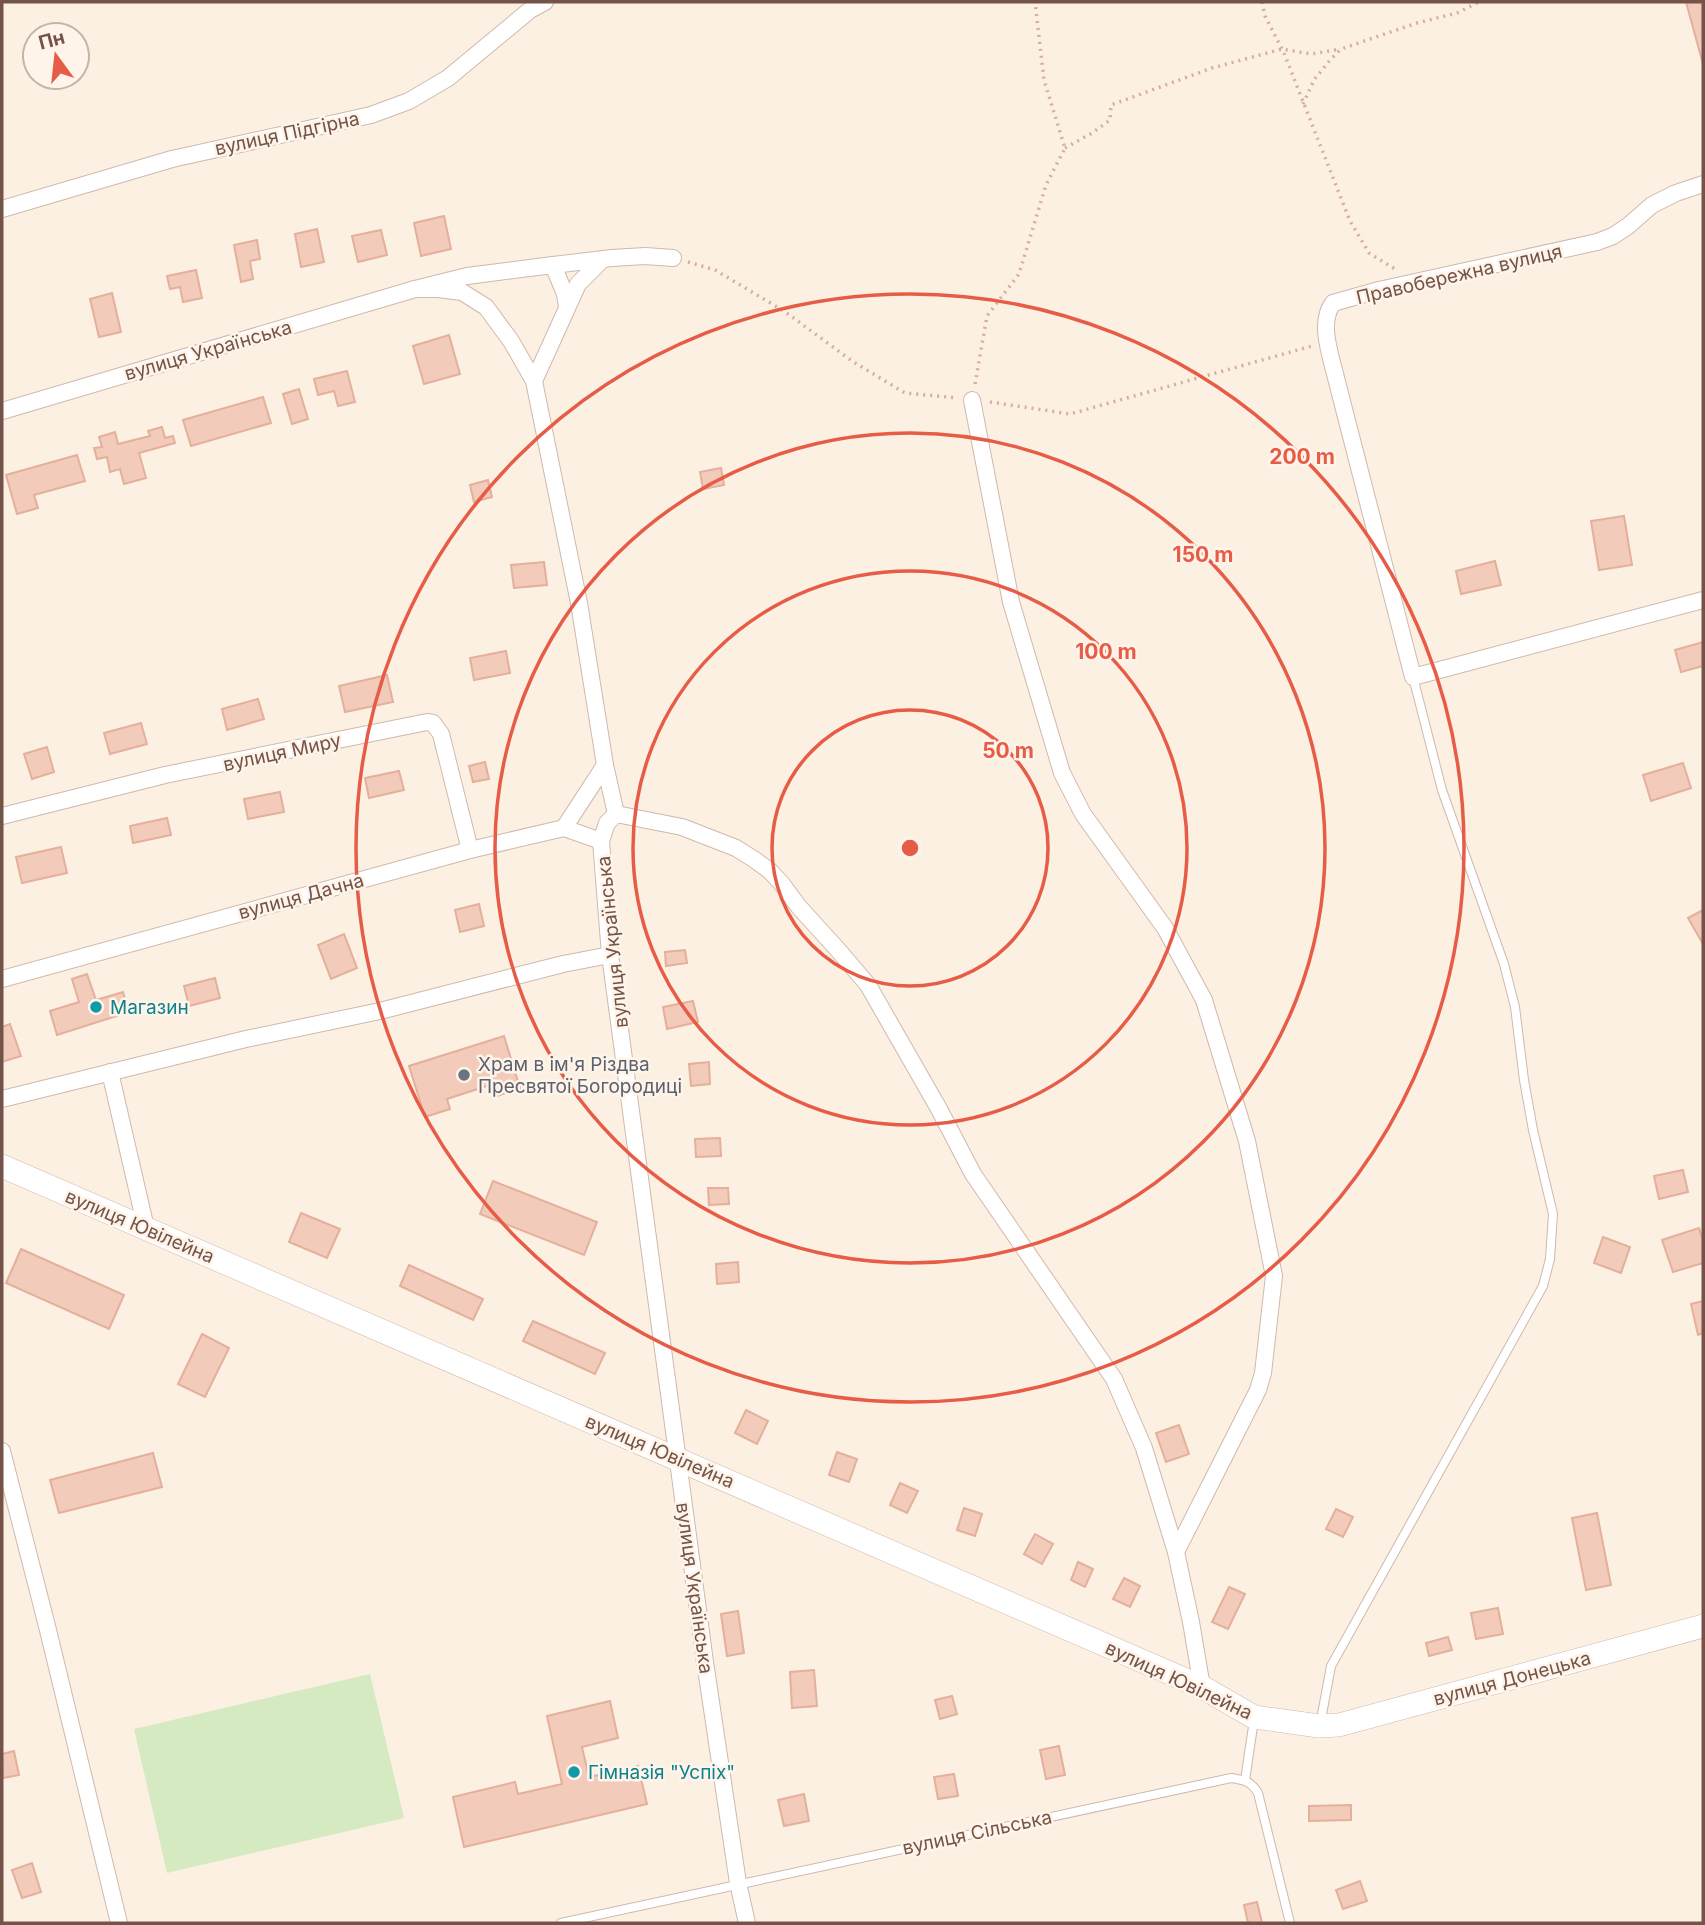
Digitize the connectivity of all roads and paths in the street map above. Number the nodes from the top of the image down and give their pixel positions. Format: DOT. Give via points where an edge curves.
graph roads {
  1 [pos="545,2"];
  2 [pos="1035,2"];
  3 [pos="1262,2"];
  4 [pos="1479,2"];
  5 [pos="1282,49"];
  6 [pos="1341,49"];
  7 [pos="1303,104"];
  8 [pos="1065,148"];
  9 [pos="1703,184"];
  10 [pos="2,209"];
  11 [pos="673,258"];
  12 [pos="602,260"];
  13 [pos="553,265"];
  14 [pos="1419,281"];
  15 [pos="415,289"];
  16 [pos="567,307"];
  17 [pos="1328,342"];
  18 [pos="534,381"];
  19 [pos="972,400"];
  20 [pos="2,411"];
  21 [pos="1703,600"];
  22 [pos="1413,677"];
  23 [pos="605,765"];
  24 [pos="616,814"];
  25 [pos="2,816"];
  26 [pos="564,828"];
  27 [pos="601,841"];
  28 [pos="470,850"];
  29 [pos="610,955"];
  30 [pos="2,979"];
  31 [pos="110,1072"];
  32 [pos="2,1099"];
  33 [pos="2,1166"];
  34 [pos="146,1228"];
  35 [pos="2,1451"];
  36 [pos="678,1459"];
  37 [pos="1176,1552"];
  38 [pos="1703,1626"];
  39 [pos="1202,1687"];
  40 [pos="1254,1717"];
  41 [pos="1320,1726"];
  42 [pos="1245,1780"];
  43 [pos="738,1884"];
  44 [pos="119,1923"];
  45 [pos="561,1923"];
  46 [pos="747,1923"];
  47 [pos="1290,1923"];
  1 -- 10 [label="street, вулиця Підгірна" via="448,78 409,101 371,115 172,159"];
  2 -- 8 [label="path" via="1044,80"];
  3 -- 5 [label="path"];
  4 -- 6 [label="path"];
  5 -- 6 [label="path" via="1311,54"];
  5 -- 7 [label="path"];
  5 -- 8 [label="path" via="1111,104 1110,120"];
  6 -- 7 [label="path" via="1314,80"];
  7 -- 14 [label="path" via="1350,221 1369,253"];
  8 -- 19 [label="path" via="1046,185 1019,274 987,316"];
  9 -- 14 [label="street, Правобережна вулиця" via="1652,205 1628,226 1597,242"];
  11 -- 12 [label="street, вулиця Українська"];
  11 -- 19 [label="path" via="715,270 905,393"];
  12 -- 13 [label="street, вулиця Українська"];
  12 -- 16 [label="street" via="578,284"];
  13 -- 15 [label="street, вулиця Українська" via="467,276"];
  13 -- 16 [label="street"];
  14 -- 17 [label="street, Правобережна вулиця" via="1332,303 1326,322"];
  15 -- 18 [label="street, вулиця Українська" via="462,292 486,307"];
  15 -- 20 [label="street, вулиця Українська"];
  16 -- 18 [label="street"];
  17 -- 19 [label="path" via="1070,414"];
  17 -- 22 [label="street, Правобережна вулиця"];
  18 -- 23 [label="street, вулиця Українська" via="579,603"];
  19 -- 37 [label="street" via="1011,602 1062,773 1083,814 1166,928 1204,999 1247,1141 1274,1276 1258,1390"];
  21 -- 22 [label="street"];
  22 -- 41 [label="lane" via="1442,790 1515,1007 1533,1130 1553,1214 1550,1259 1543,1286 1331,1666"];
  23 -- 24 [label="street, вулиця Українська"];
  23 -- 26 [label="street"];
  24 -- 27 [label="street, вулиця Українська"];
  24 -- 37 [label="street" via="682,827 755,860 782,884 868,985 973,1174 1114,1379 1144,1448"];
  25 -- 28 [label="street, вулиця Миру" via="165,775 428,722 441,734"];
  26 -- 27 [label="street"];
  26 -- 28 [label="street, вулиця Дачна"];
  27 -- 29 [label="street, вулиця Українська"];
  28 -- 30 [label="street, вулиця Дачна"];
  29 -- 31 [label="street"];
  29 -- 36 [label="street, вулиця Українська"];
  31 -- 32 [label="street"];
  31 -- 34 [label="street"];
  33 -- 34 [label="street, вулиця Ювілейна"];
  34 -- 36 [label="street, вулиця Ювілейна"];
  35 -- 44 [label="street"];
  36 -- 39 [label="street, вулиця Ювілейна"];
  36 -- 43 [label="street, вулиця Українська"];
  37 -- 39 [label="street"];
  38 -- 41 [label="street, вулиця Донецька" via="1339,1725"];
  39 -- 40 [label="street, вулиця Ювілейна"];
  40 -- 41 [label="street, вулиця Ювілейна"];
  40 -- 42 [label="lane"];
  42 -- 43 [label="lane, вулиця Сільська" via="1213,1781"];
  42 -- 47 [label="lane" via="1258,1793"];
  43 -- 45 [label="lane, вулиця Сільська"];
  43 -- 46 [label="street, вулиця Українська"];
}
